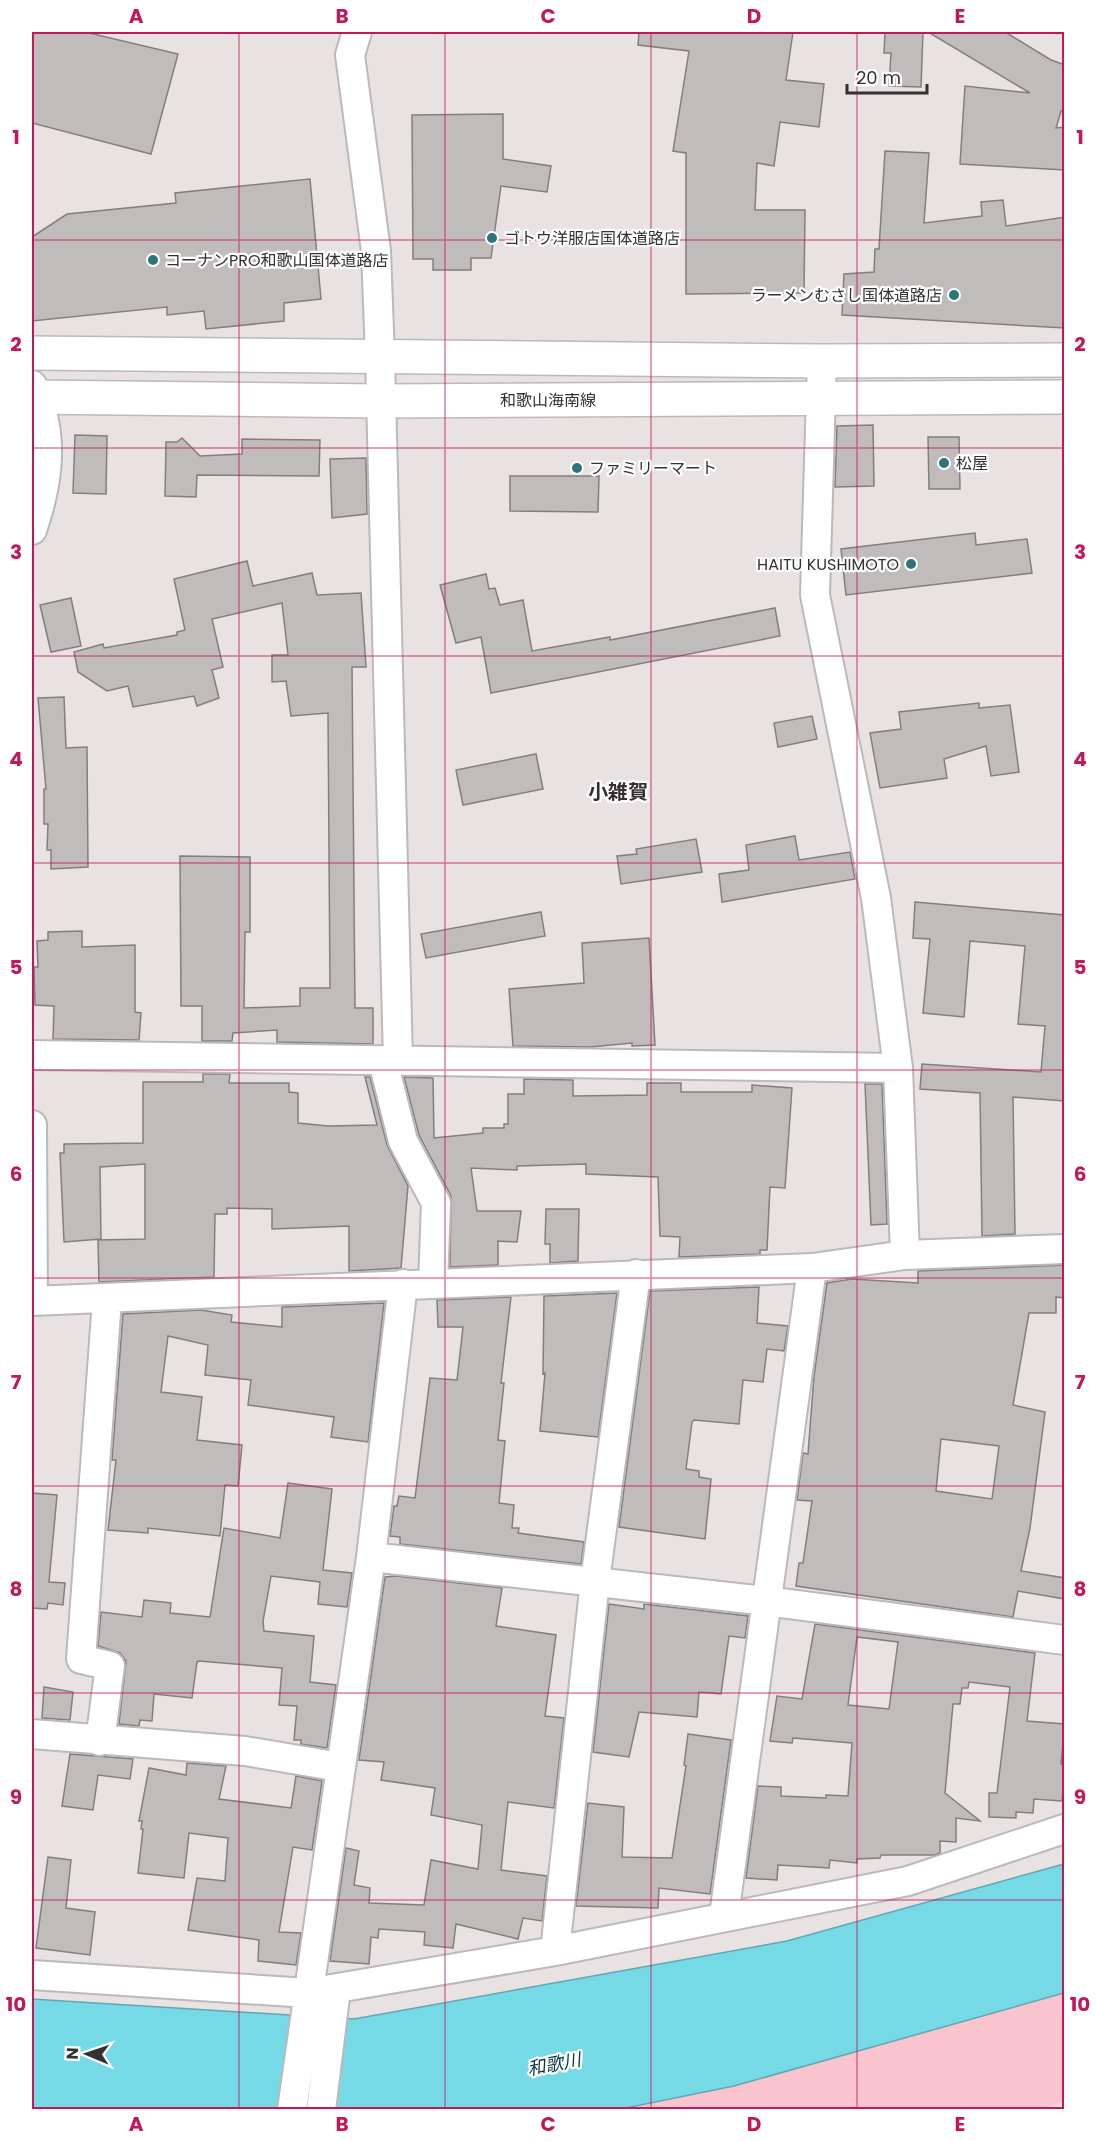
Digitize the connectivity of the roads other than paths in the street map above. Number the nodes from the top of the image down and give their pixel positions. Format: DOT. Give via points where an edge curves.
graph roads {
  1 [pos="357,32"];
  2 [pos="32,353"];
  3 [pos="380,357"];
  4 [pos="1065,360"];
  5 [pos="822,361"];
  6 [pos="34,393"];
  7 [pos="1065,397"];
  8 [pos="820,399"];
  9 [pos="381,401"];
  10 [pos="32,530"];
  11 [pos="32,1055"];
  12 [pos="390,1061"];
  13 [pos="898,1068"];
  14 [pos="32,1125"];
  15 [pos="1065,1249"];
  16 [pos="905,1256"];
  17 [pos="812,1268"];
  18 [pos="636,1274"];
  19 [pos="434,1283"];
  20 [pos="403,1284"];
  21 [pos="107,1300"];
  22 [pos="32,1301"];
  23 [pos="370,1557"];
  24 [pos="596,1581"];
  25 [pos="766,1600"];
  26 [pos="1065,1640"];
  27 [pos="32,1734"];
  28 [pos="100,1741"];
  29 [pos="340,1767"];
  30 [pos="1065,1830"];
  31 [pos="724,1916"];
  32 [pos="555,1951"];
  33 [pos="32,1974"];
  34 [pos="306,2003"];
  35 [pos="335,2003"];
  36 [pos="292,2109"];
  37 [pos="321,2109"];
  1 -- 3 [label="street" via="350,55 376,251"];
  2 -- 3 [label="main road"];
  3 -- 5 [label="main road"];
  3 -- 9 [label="street"];
  4 -- 5 [label="main road"];
  5 -- 8 [label="street"];
  6 -- 9 [label="main road, 和歌山海南線"];
  6 -- 10 [label="street" via="45,421 49,458 43,498"];
  7 -- 8 [label="main road, 和歌山海南線"];
  8 -- 9 [label="main road, 和歌山海南線"];
  8 -- 13 [label="street" via="815,595 876,898"];
  9 -- 12 [label="street"];
  11 -- 12 [label="street"];
  12 -- 13 [label="street"];
  12 -- 19 [label="street" via="403,1141 436,1203"];
  13 -- 16 [label="street"];
  14 -- 22 [label="street"];
  15 -- 16 [label="street"];
  16 -- 17 [label="street"];
  17 -- 18 [label="street"];
  17 -- 25 [label="street"];
  18 -- 19 [label="street"];
  18 -- 24 [label="street"];
  19 -- 20 [label="street"];
  20 -- 21 [label="street"];
  20 -- 23 [label="street"];
  21 -- 22 [label="street"];
  21 -- 28 [label="street" via="81,1659 110,1666"];
  23 -- 24 [label="street"];
  23 -- 29 [label="street"];
  24 -- 25 [label="street"];
  24 -- 32 [label="street"];
  25 -- 26 [label="street"];
  25 -- 31 [label="street"];
  27 -- 28 [label="street"];
  28 -- 29 [label="street" via="245,1750"];
  29 -- 34 [label="street"];
  30 -- 31 [label="street" via="908,1881"];
  31 -- 32 [label="street"];
  32 -- 35 [label="street"];
  33 -- 34 [label="street"];
  34 -- 35 [label="street"];
  34 -- 36 [label="street"];
  35 -- 37 [label="street"];
}
